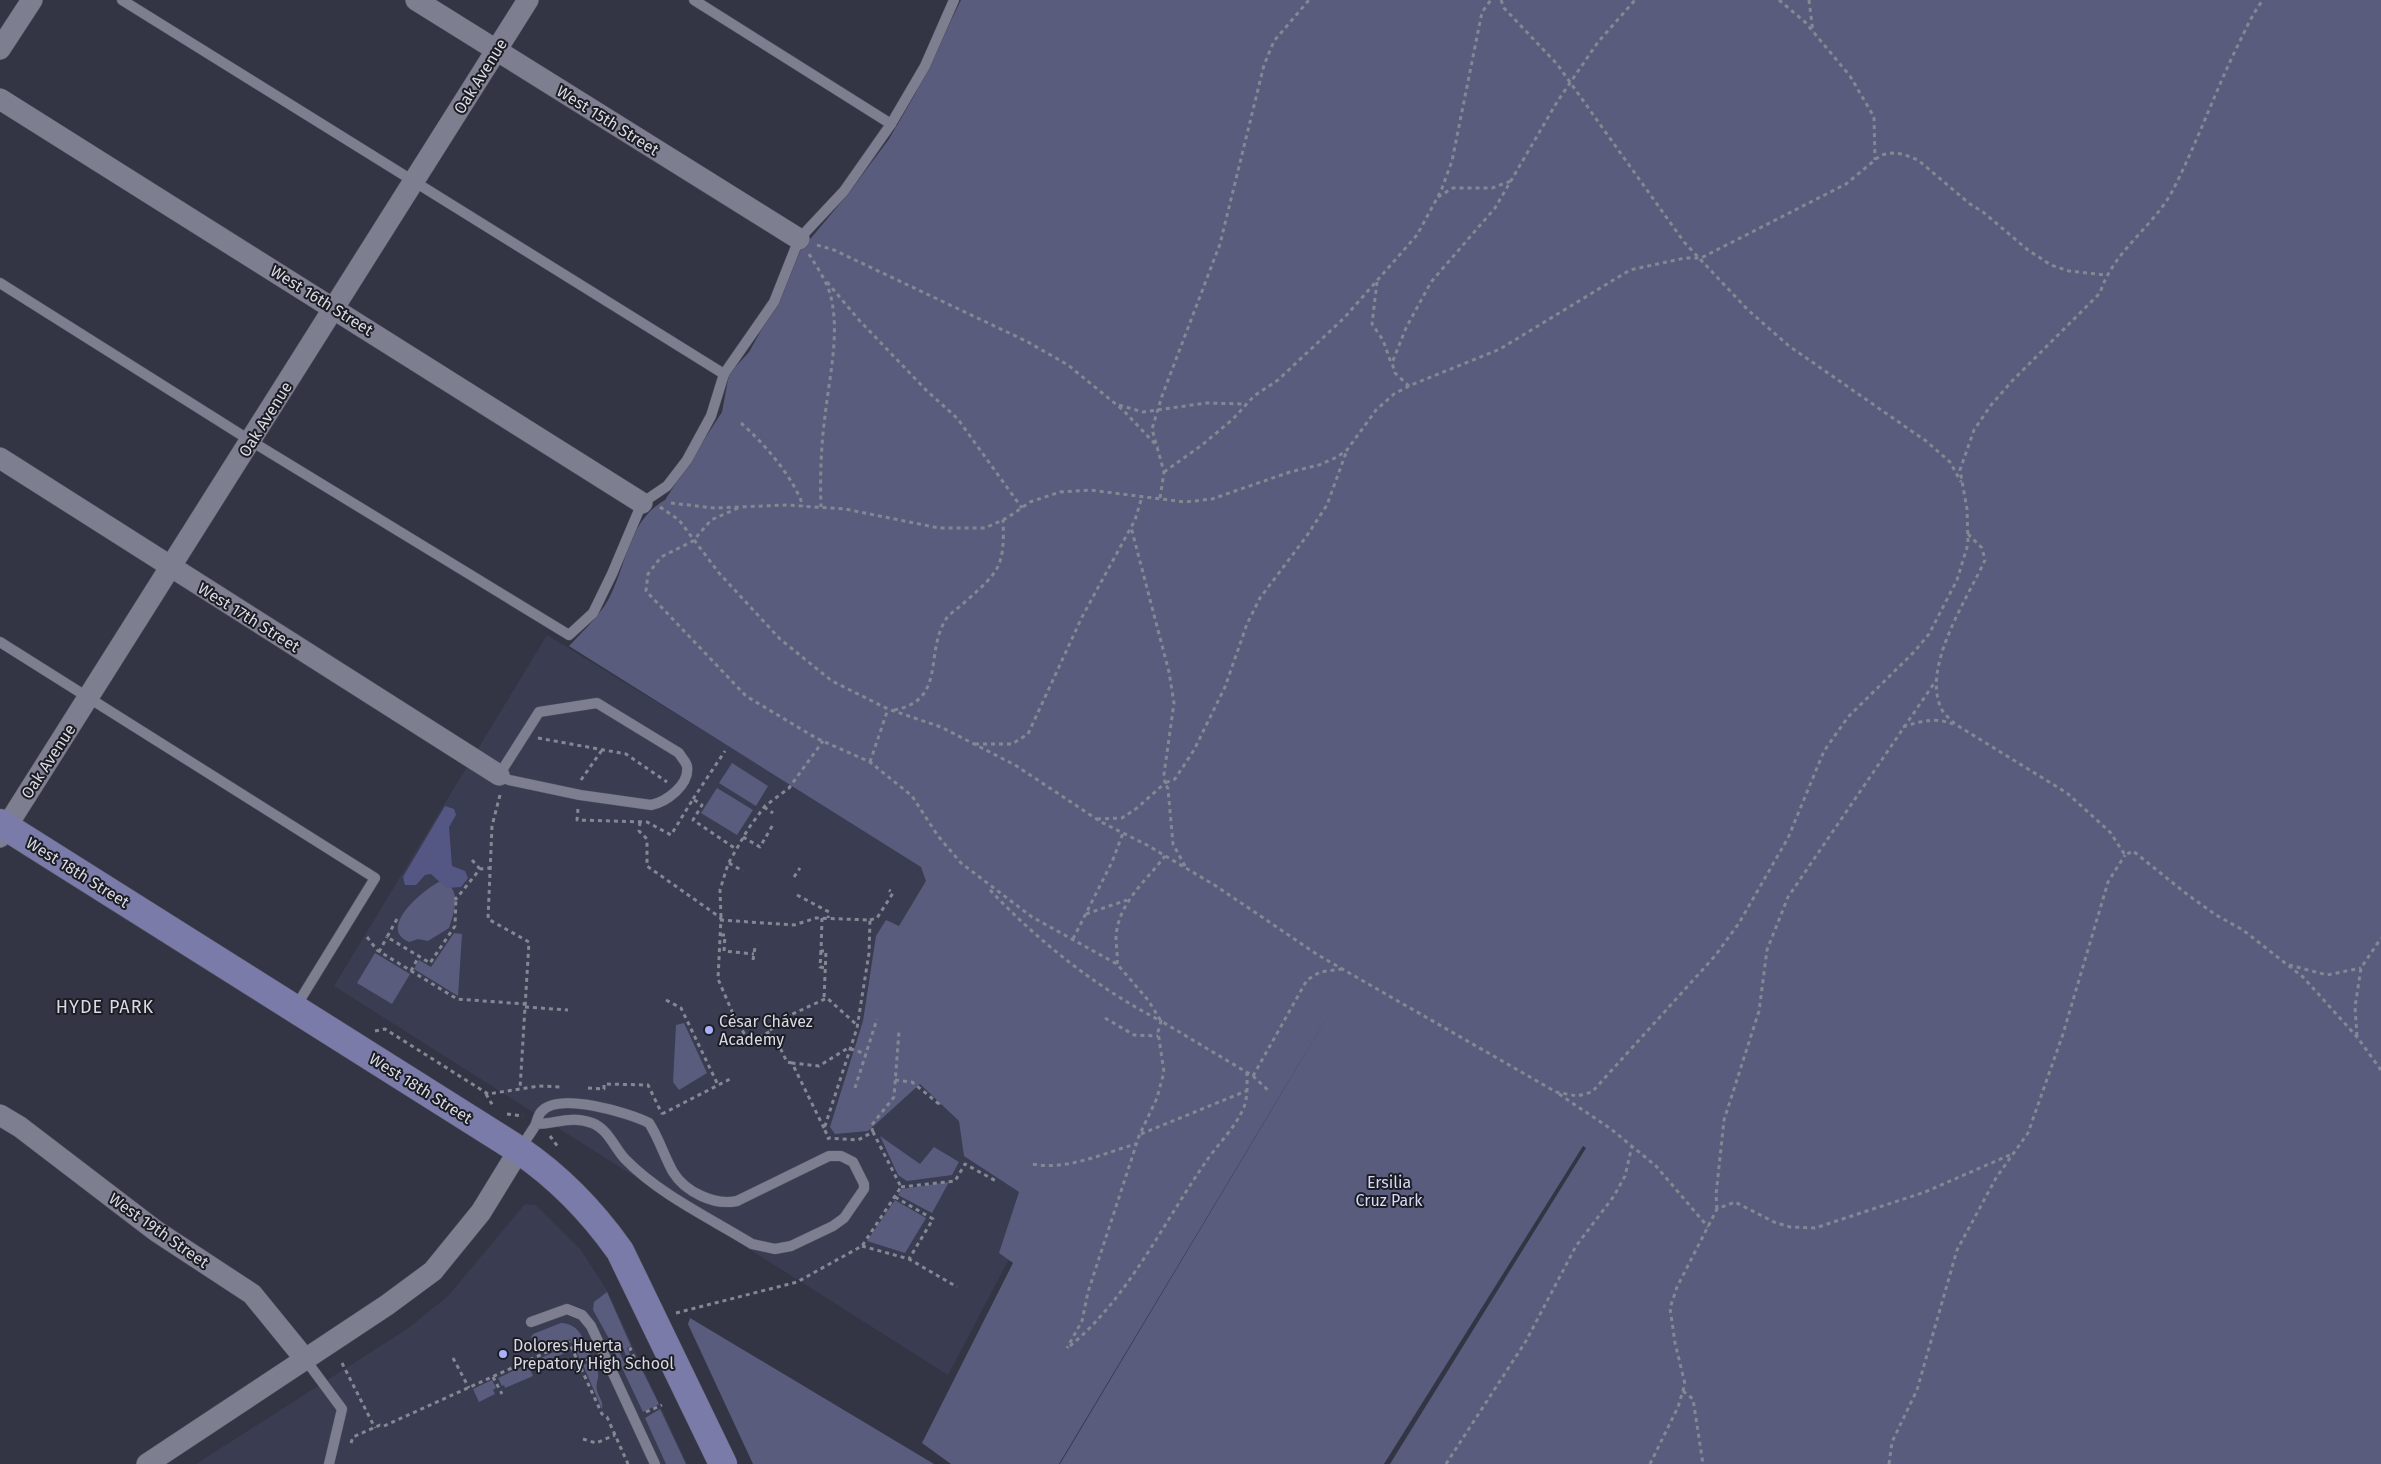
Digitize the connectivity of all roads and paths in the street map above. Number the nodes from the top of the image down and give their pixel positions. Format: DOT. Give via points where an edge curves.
graph roads {
  1 [pos="32,0"];
  2 [pos="122,0"];
  3 [pos="416,0"];
  4 [pos="528,0"];
  5 [pos="694,0"];
  6 [pos="954,0"];
  7 [pos="1309,0"];
  8 [pos="1491,0"];
  9 [pos="1501,0"];
  10 [pos="1635,0"];
  11 [pos="1779,0"];
  12 [pos="1809,0"];
  13 [pos="2263,0"];
  14 [pos="1814,32"];
  15 [pos="0,49"];
  16 [pos="496,50"];
  17 [pos="1571,83"];
  18 [pos="0,99"];
  19 [pos="891,124"];
  20 [pos="1875,160"];
  21 [pos="1511,181"];
  22 [pos="413,182"];
  23 [pos="1437,197"];
  24 [pos="800,239"];
  25 [pos="1700,258"];
  26 [pos="2106,275"];
  27 [pos="824,279"];
  28 [pos="1377,281"];
  29 [pos="0,283"];
  30 [pos="334,308"];
  31 [pos="1392,363"];
  32 [pos="724,374"];
  33 [pos="1409,386"];
  34 [pos="1116,404"];
  35 [pos="1247,404"];
  36 [pos="1158,410"];
  37 [pos="741,423"];
  38 [pos="251,441"];
  39 [pos="1158,447"];
  40 [pos="1347,450"];
  41 [pos="0,458"];
  42 [pos="1164,472"];
  43 [pos="1963,485"];
  44 [pos="1142,496"];
  45 [pos="1160,498"];
  46 [pos="652,505"];
  47 [pos="803,506"];
  48 [pos="741,507"];
  49 [pos="820,507"];
  50 [pos="1022,508"];
  51 [pos="1003,520"];
  52 [pos="1131,527"];
  53 [pos="1968,534"];
  54 [pos="693,541"];
  55 [pos="172,568"];
  56 [pos="0,642"];
  57 [pos="1937,680"];
  58 [pos="89,698"];
  59 [pos="562,708"];
  60 [pos="888,709"];
  61 [pos="893,710"];
  62 [pos="1955,724"];
  63 [pos="1903,728"];
  64 [pos="537,738"];
  65 [pos="824,741"];
  66 [pos="533,744"];
  67 [pos="974,744"];
  68 [pos="725,751"];
  69 [pos="870,762"];
  70 [pos="504,777"];
  71 [pos="1165,782"];
  72 [pos="677,789"];
  73 [pos="693,799"];
  74 [pos="764,808"];
  75 [pos="773,813"];
  76 [pos="1097,819"];
  77 [pos="640,822"];
  78 [pos="774,823"];
  79 [pos="2,829"];
  80 [pos="1123,833"];
  81 [pos="743,837"];
  82 [pos="736,850"];
  83 [pos="2125,855"];
  84 [pos="1165,856"];
  85 [pos="472,860"];
  86 [pos="729,862"];
  87 [pos="490,868"];
  88 [pos="800,868"];
  89 [pos="480,869"];
  90 [pos="1187,869"];
  91 [pos="743,870"];
  92 [pos="794,877"];
  93 [pos="981,880"];
  94 [pos="889,890"];
  95 [pos="798,896"];
  96 [pos="1128,900"];
  97 [pos="1086,914"];
  98 [pos="822,918"];
  99 [pos="828,918"];
  100 [pos="397,919"];
  101 [pos="720,919"];
  102 [pos="870,920"];
  103 [pos="721,935"];
  104 [pos="367,937"];
  105 [pos="387,937"];
  106 [pos="2381,938"];
  107 [pos="1073,939"];
  108 [pos="754,948"];
  109 [pos="379,952"];
  110 [pos="754,954"];
  111 [pos="419,956"];
  112 [pos="753,960"];
  113 [pos="1116,964"];
  114 [pos="2288,965"];
  115 [pos="2362,968"];
  116 [pos="1343,969"];
  117 [pos="411,971"];
  118 [pos="824,999"];
  119 [pos="666,1000"];
  120 [pos="525,1006"];
  121 [pos="294,1009"];
  122 [pos="568,1010"];
  123 [pos="1105,1018"];
  124 [pos="877,1019"];
  125 [pos="1161,1021"];
  126 [pos="858,1026"];
  127 [pos="771,1030"];
  128 [pos="899,1031"];
  129 [pos="1158,1036"];
  130 [pos="2357,1037"];
  131 [pos="850,1048"];
  132 [pos="866,1054"];
  133 [pos="792,1063"];
  134 [pos="2381,1070"];
  135 [pos="1247,1072"];
  136 [pos="1253,1076"];
  137 [pos="732,1078"];
  138 [pos="895,1080"];
  139 [pos="718,1085"];
  140 [pos="855,1088"];
  141 [pos="520,1089"];
  142 [pos="1247,1091"];
  143 [pos="1270,1092"];
  144 [pos="1556,1092"];
  145 [pos="486,1093"];
  146 [pos="936,1107"];
  147 [pos="522,1114"];
  148 [pos="662,1114"];
  149 [pos="0,1115"];
  150 [pos="536,1124"];
  151 [pos="824,1129"];
  152 [pos="873,1132"];
  153 [pos="549,1134"];
  154 [pos="1140,1134"];
  155 [pos="829,1138"];
  156 [pos="1137,1144"];
  157 [pos="1632,1146"];
  158 [pos="519,1150"];
  159 [pos="564,1152"];
  160 [pos="2013,1154"];
  161 [pos="1033,1164"];
  162 [pos="996,1181"];
  163 [pos="901,1188"];
  164 [pos="895,1197"];
  165 [pos="1717,1209"];
  166 [pos="1708,1227"];
  167 [pos="862,1246"];
  168 [pos="909,1259"];
  169 [pos="958,1287"];
  170 [pos="531,1322"];
  171 [pos="453,1358"];
  172 [pos="305,1359"];
  173 [pos="342,1363"];
  174 [pos="494,1377"];
  175 [pos="468,1388"];
  176 [pos="1683,1391"];
  177 [pos="502,1394"];
  178 [pos="375,1428"];
  179 [pos="615,1435"];
  180 [pos="583,1439"];
  181 [pos="350,1446"];
  182 [pos="147,1464"];
  183 [pos="329,1464"];
  184 [pos="628,1464"];
  185 [pos="655,1464"];
  186 [pos="723,1464"];
  187 [pos="1446,1464"];
  188 [pos="1650,1464"];
  189 [pos="1703,1464"];
  190 [pos="1889,1464"];
  1 -- 15 [label="street"];
  2 -- 22 [label="lane"];
  3 -- 16 [label="street, West 15th Street"];
  4 -- 16 [label="street, Oak Avenue"];
  5 -- 19 [label="lane"];
  6 -- 19 [label="lane" via="925,66"];
  7 -- 36 [label="path" via="1274,42 1264,65 1220,244"];
  8 -- 23 [label="path" via="1482,12 1452,161"];
  9 -- 17 [label="path" via="1504,8"];
  10 -- 17 [label="path" via="1598,42"];
  11 -- 14 [label="path"];
  12 -- 14 [label="path"];
  13 -- 26 [label="path" via="2216,90 2175,187 2151,223 2118,257"];
  14 -- 20 [label="path" via="1850,76 1874,117"];
  16 -- 22 [label="street, Oak Avenue"];
  16 -- 24 [label="street, West 15th Street"];
  17 -- 21 [label="path"];
  17 -- 25 [label="path" via="1670,224"];
  18 -- 30 [label="street, West 16th Street"];
  19 -- 24 [label="lane" via="844,191"];
  20 -- 25 [label="path" via="1846,184"];
  20 -- 26 [label="path" via="1892,153 1918,160 2051,265 2070,271"];
  21 -- 23 [label="path" via="1492,188 1453,188"];
  21 -- 31 [label="path" via="1495,208 1431,282 1406,328"];
  22 -- 30 [label="street, Oak Avenue"];
  22 -- 32 [label="lane"];
  23 -- 28 [label="path" via="1417,235"];
  24 -- 27 [label="path"];
  24 -- 32 [label="lane" via="774,302"];
  24 -- 34 [label="path" via="834,250 1026,341 1068,365"];
  25 -- 33 [label="path" via="1685,258 1630,270 1500,349"];
  25 -- 43 [label="path" via="1748,310 1789,346 1926,441 1950,462"];
  26 -- 43 [label="path" via="2100,294 1991,405 1974,430 1964,454 1960,470"];
  27 -- 49 [label="path" via="832,301 834,326 822,442"];
  27 -- 50 [label="path" via="927,392 957,418"];
  28 -- 31 [label="path" via="1372,324 1384,340"];
  28 -- 35 [label="path" via="1344,318 1278,380"];
  29 -- 38 [label="lane"];
  30 -- 38 [label="street, Oak Avenue"];
  30 -- 46 [label="street, West 16th Street"];
  31 -- 33 [label="path" via="1395,374"];
  32 -- 46 [label="lane" via="711,416 687,460"];
  33 -- 40 [label="path" via="1376,410"];
  34 -- 36 [label="path" via="1143,412"];
  34 -- 39 [label="path"];
  35 -- 36 [label="path" via="1206,403"];
  35 -- 42 [label="path" via="1202,445"];
  36 -- 39 [label="path" via="1152,429"];
  37 -- 47 [label="path" via="755,435 799,492"];
  38 -- 46 [label="lane" via="569,635 593,614"];
  38 -- 55 [label="street, Oak Avenue"];
  39 -- 42 [label="path"];
  40 -- 45 [label="path" via="1319,465 1212,499 1185,502"];
  40 -- 71 [label="path" via="1327,505 1260,598 1247,624 1225,687 1198,742 1175,778"];
  41 -- 55 [label="street, West 17th Street"];
  42 -- 45 [label="path"];
  43 -- 53 [label="path"];
  44 -- 45 [label="path"];
  44 -- 50 [label="path" via="1090,490 1060,492"];
  44 -- 52 [label="path"];
  46 -- 48 [label="path" via="673,502 714,508"];
  46 -- 54 [label="path" via="679,520"];
  47 -- 48 [label="path"];
  47 -- 49 [label="path"];
  48 -- 54 [label="path" via="711,520"];
  49 -- 51 [label="path" via="939,528 985,528"];
  50 -- 51 [label="path"];
  51 -- 61 [label="path" via="1004,548 991,580 946,618 924,695 910,707"];
  52 -- 67 [label="path" via="1082,617 1028,734 1012,744"];
  52 -- 71 [label="path" via="1169,672 1174,703"];
  53 -- 57 [label="path" via="1982,548 1986,560 1945,645 1937,668"];
  53 -- 144 [label="path" via="1957,580 1929,634 1848,716 1824,751 1788,838 1739,923 1715,956 1592,1092 1577,1096"];
  54 -- 60 [label="path" via="780,640 832,681"];
  54 -- 65 [label="path" via="661,557 648,574 646,592 746,696"];
  55 -- 58 [label="street, Oak Avenue"];
  55 -- 70 [label="street, West 17th Street"];
  56 -- 58 [label="lane"];
  57 -- 62 [label="path" via="1942,710"];
  57 -- 63 [label="path"];
  58 -- 79 [label="street, Oak Avenue"];
  58 -- 121 [label="lane" via="375,878"];
  59 -- 64 [label="path"];
  59 -- 70 [label="lane" via="539,712"];
  59 -- 72 [label="lane" via="597,703 679,753 687,765 686,775"];
  60 -- 61 [label="path"];
  60 -- 69 [label="path"];
  61 -- 67 [label="path" via="941,727"];
  62 -- 63 [label="path" via="1939,719 1924,720"];
  62 -- 83 [label="path" via="2067,793 2110,832"];
  63 -- 165 [label="path" via="1788,897 1767,950 1759,1011 1724,1120"];
  64 -- 66 [label="path"];
  64 -- 72 [label="path" via="626,754"];
  65 -- 69 [label="path"];
  65 -- 74 [label="path" via="789,788"];
  67 -- 76 [label="path" via="1015,765"];
  68 -- 73 [label="path"];
  69 -- 93 [label="path" via="912,796 961,864"];
  70 -- 72 [label="lane" via="580,795 651,805 661,803"];
  70 -- 87 [label="path" via="492,826"];
  71 -- 76 [label="path" via="1122,818"];
  71 -- 90 [label="path" via="1173,844"];
  72 -- 73 [label="path"];
  73 -- 82 [label="path" via="702,805 692,820"];
  74 -- 75 [label="path"];
  74 -- 81 [label="path"];
  76 -- 80 [label="path"];
  77 -- 101 [label="path" via="639,831 647,839 647,866"];
  78 -- 81 [label="path" via="760,847"];
  79 -- 121 [label="street, West 18th Street"];
  80 -- 84 [label="path"];
  80 -- 97 [label="path"];
  81 -- 82 [label="path"];
  82 -- 86 [label="path"];
  83 -- 114 [label="path" via="2133,851 2188,895 2243,930"];
  83 -- 160 [label="path" via="2108,882 2044,1092 2028,1133"];
  84 -- 90 [label="path"];
  84 -- 96 [label="path"];
  85 -- 89 [label="path"];
  86 -- 91 [label="path"];
  86 -- 101 [label="path" via="720,890"];
  87 -- 89 [label="path"];
  87 -- 120 [label="path" via="488,918 529,942"];
  88 -- 92 [label="path"];
  89 -- 111 [label="path" via="455,898 455,926 430,963"];
  90 -- 116 [label="path"];
  93 -- 107 [label="path" via="1032,917"];
  93 -- 125 [label="path" via="1018,919 1056,952 1106,988"];
  94 -- 102 [label="path" via="893,893 881,912"];
  95 -- 99 [label="path" via="828,912"];
  96 -- 97 [label="path"];
  96 -- 113 [label="path" via="1116,937"];
  97 -- 107 [label="path"];
  98 -- 99 [label="path"];
  98 -- 101 [label="path" via="794,925"];
  98 -- 118 [label="path" via="821,951 826,952"];
  99 -- 102 [label="path"];
  100 -- 105 [label="path"];
  101 -- 127 [label="path" via="718,980 734,1016 749,1042"];
  102 -- 126 [label="path" via="869,953"];
  103 -- 110 [label="path" via="725,935 724,951"];
  104 -- 109 [label="path"];
  105 -- 109 [label="path"];
  105 -- 111 [label="path"];
  106 -- 115 [label="path"];
  107 -- 113 [label="path"];
  108 -- 110 [label="path"];
  109 -- 117 [label="path"];
  110 -- 112 [label="path"];
  111 -- 117 [label="path"];
  113 -- 125 [label="path" via="1148,1000"];
  114 -- 115 [label="path" via="2326,975"];
  114 -- 130 [label="path" via="2327,1002"];
  115 -- 130 [label="path" via="2355,1007"];
  116 -- 136 [label="path" via="1320,972 1307,980"];
  116 -- 144 [label="path"];
  117 -- 120 [label="path" via="457,999"];
  118 -- 126 [label="path" via="827,998"];
  118 -- 127 [label="path" via="768,1025"];
  119 -- 139 [label="path" via="681,1008"];
  120 -- 122 [label="path"];
  120 -- 141 [label="path"];
  121 -- 158 [label="street, West 18th Street"];
  123 -- 129 [label="path" via="1134,1035"];
  124 -- 132 [label="path"];
  125 -- 129 [label="path"];
  125 -- 135 [label="path"];
  126 -- 131 [label="path"];
  127 -- 133 [label="path" via="787,1062"];
  128 -- 138 [label="path"];
  129 -- 154 [label="path" via="1164,1072 1157,1098"];
  130 -- 134 [label="path"];
  131 -- 132 [label="path"];
  131 -- 133 [label="path" via="819,1066"];
  131 -- 151 [label="path"];
  132 -- 140 [label="path"];
  133 -- 151 [label="path"];
  135 -- 136 [label="path"];
  135 -- 142 [label="path"];
  136 -- 143 [label="path"];
  137 -- 139 [label="path"];
  138 -- 146 [label="path" via="912,1082 939,1104"];
  138 -- 152 [label="path" via="894,1096 871,1126"];
  139 -- 148 [label="path"];
  142 -- 154 [label="path"];
  142 -- 156 [label="path" via="1244,1107 1153,1245 1095,1326 1067,1348 1082,1321 1088,1292"];
  144 -- 157 [label="path"];
  145 -- 147 [label="path" via="494,1106 505,1114"];
  149 -- 172 [label="street, West 19th Street" via="156,1230 252,1294"];
  150 -- 150 [label="lane" via="560,1119 599,1126 637,1170 679,1200 764,1248 791,1246 834,1226 844,1218 864,1189 854,1162 829,1156 737,1201 715,1201 704,1197 674,1174 651,1127 644,1121 602,1107 558,1104 540,1112"];
  150 -- 158 [label="lane"];
  151 -- 155 [label="path"];
  153 -- 159 [label="path"];
  154 -- 156 [label="path"];
  156 -- 161 [label="path" via="1070,1163"];
  157 -- 166 [label="path" via="1662,1172"];
  157 -- 187 [label="path" via="1625,1176 1614,1196 1576,1246 1530,1334"];
  158 -- 172 [label="street" via="481,1212 433,1271"];
  158 -- 186 [label="street, West 18th Street" via="577,1196 620,1251"];
  160 -- 165 [label="path" via="1925,1192 1815,1228 1790,1227 1774,1222 1734,1202"];
  160 -- 190 [label="path" via="1996,1178 1958,1250 1917,1390 1892,1442"];
  162 -- 163 [label="path" via="965,1164 955,1181"];
  164 -- 168 [label="path" via="933,1219"];
  165 -- 166 [label="path"];
  166 -- 176 [label="path" via="1677,1287 1670,1308 1685,1384"];
  167 -- 168 [label="path"];
  168 -- 169 [label="path"];
  170 -- 185 [label="lane" via="567,1309 582,1315 591,1326"];
  171 -- 175 [label="path"];
  172 -- 182 [label="street"];
  172 -- 183 [label="lane" via="342,1409"];
  173 -- 178 [label="path"];
  174 -- 175 [label="path"];
  174 -- 177 [label="path"];
  174 -- 179 [label="path" via="569,1342"];
  175 -- 178 [label="path"];
  176 -- 188 [label="path"];
  176 -- 189 [label="path" via="1693,1399"];
  178 -- 181 [label="path" via="353,1437"];
  179 -- 180 [label="path" via="596,1443"];
  179 -- 184 [label="path"];
}
